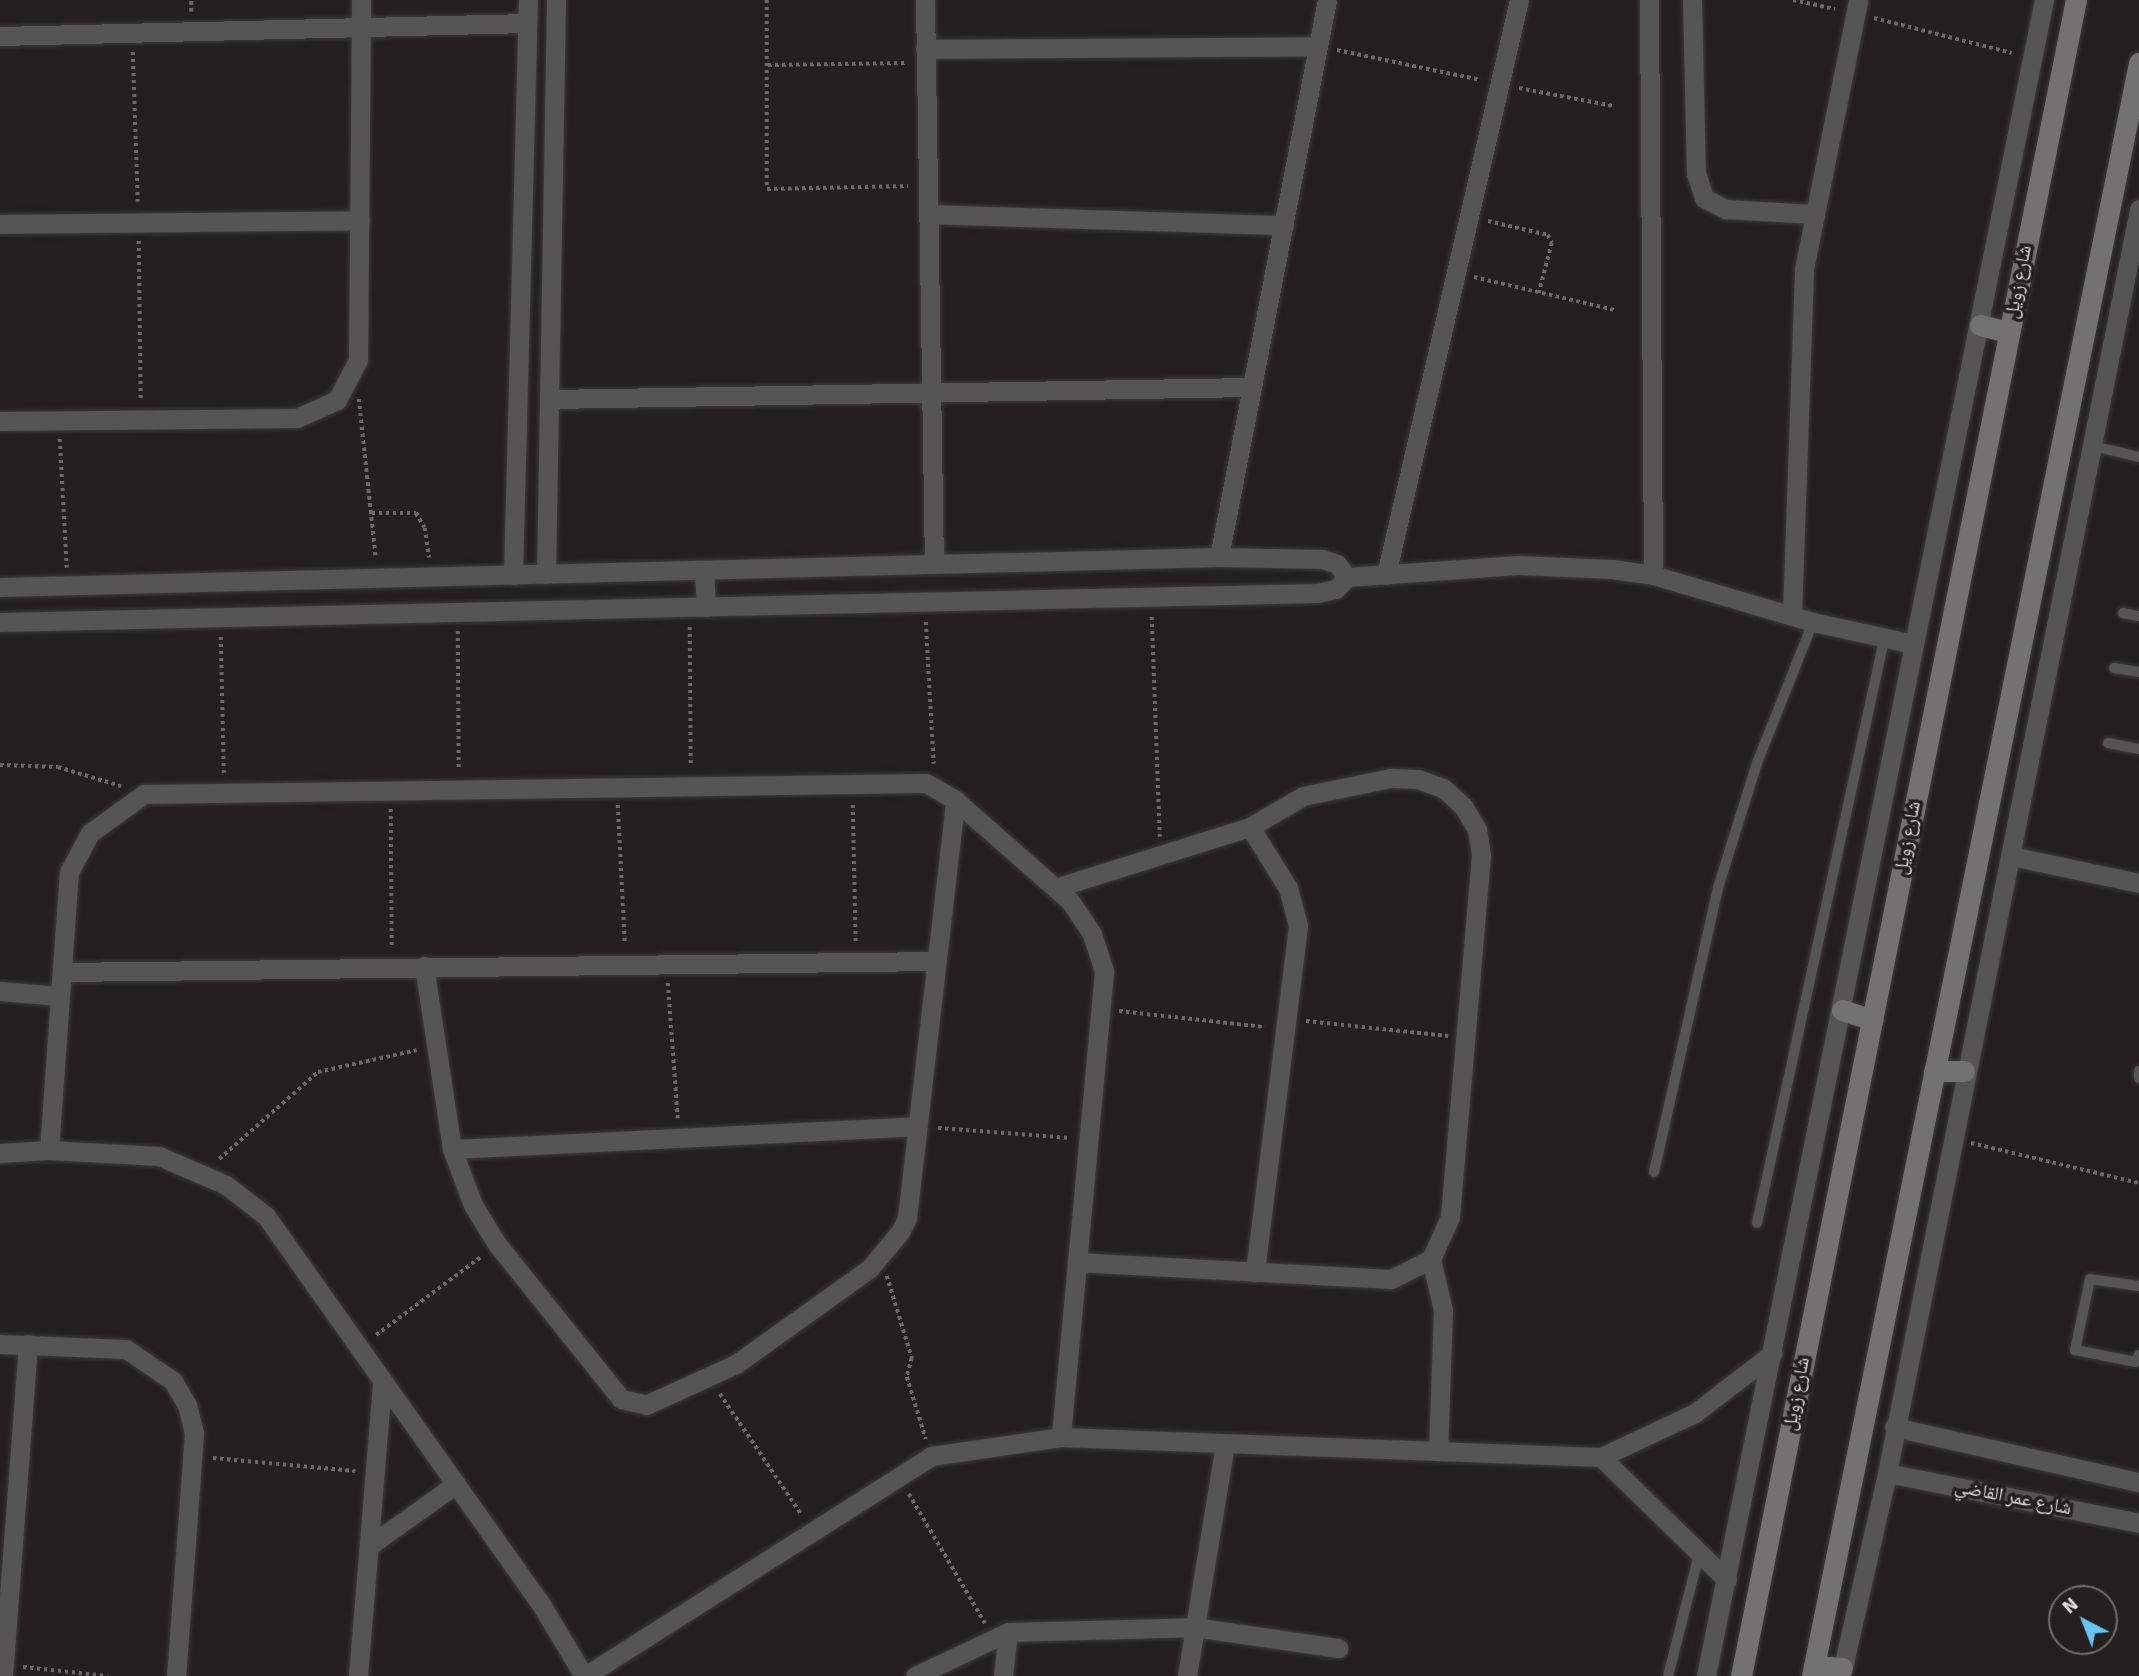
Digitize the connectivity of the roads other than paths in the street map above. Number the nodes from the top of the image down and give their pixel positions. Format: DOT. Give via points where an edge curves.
graph roads {
  1 [pos="361,0"];
  2 [pos="528,0"];
  3 [pos="556,0"];
  4 [pos="925,0"];
  5 [pos="1327,0"];
  6 [pos="1519,0"];
  7 [pos="1649,0"];
  8 [pos="1692,0"];
  9 [pos="2044,0"];
  10 [pos="2076,0"];
  11 [pos="1857,7"];
  12 [pos="527,23"];
  13 [pos="361,27"];
  14 [pos="0,36"];
  15 [pos="1318,47"];
  16 [pos="926,56"];
  17 [pos="2139,62"];
  18 [pos="2132,130"];
  19 [pos="2139,209"];
  20 [pos="928,214"];
  21 [pos="1813,214"];
  22 [pos="360,220"];
  23 [pos="0,224"];
  24 [pos="1283,225"];
  25 [pos="1980,326"];
  26 [pos="2009,332"];
  27 [pos="1252,387"];
  28 [pos="931,392"];
  29 [pos="550,398"];
  30 [pos="0,421"];
  31 [pos="2093,446"];
  32 [pos="2139,457"];
  33 [pos="1219,557"];
  34 [pos="934,564"];
  35 [pos="704,570"];
  36 [pos="547,574"];
  37 [pos="513,575"];
  38 [pos="1386,575"];
  39 [pos="1653,575"];
  40 [pos="1347,577"];
  41 [pos="353,578"];
  42 [pos="0,587"];
  43 [pos="698,607"];
  44 [pos="354,613"];
  45 [pos="2123,613"];
  46 [pos="1792,615"];
  47 [pos="2139,616"];
  48 [pos="0,622"];
  49 [pos="1813,622"];
  50 [pos="1884,640"];
  51 [pos="1914,644"];
  52 [pos="2114,668"];
  53 [pos="2139,672"];
  54 [pos="2108,743"];
  55 [pos="2139,749"];
  56 [pos="955,800"];
  57 [pos="1250,827"];
  58 [pos="2011,856"];
  59 [pos="2139,883"];
  60 [pos="1055,888"];
  61 [pos="935,961"];
  62 [pos="424,966"];
  63 [pos="62,972"];
  64 [pos="0,990"];
  65 [pos="60,996"];
  66 [pos="1842,1010"];
  67 [pos="1872,1020"];
  68 [pos="1934,1071"];
  69 [pos="1964,1071"];
  70 [pos="2139,1071"];
  71 [pos="2139,1078"];
  72 [pos="917,1126"];
  73 [pos="452,1149"];
  74 [pos="49,1150"];
  75 [pos="0,1153"];
  76 [pos="1654,1172"];
  77 [pos="1757,1223"];
  78 [pos="1431,1259"];
  79 [pos="1076,1262"];
  80 [pos="1255,1272"];
  81 [pos="2139,1286"];
  82 [pos="28,1344"];
  83 [pos="0,1345"];
  84 [pos="1773,1353"];
  85 [pos="2139,1355"];
  86 [pos="382,1381"];
  87 [pos="1894,1427"];
  88 [pos="1061,1437"];
  89 [pos="1225,1444"];
  90 [pos="1437,1451"];
  91 [pos="1601,1457"];
  92 [pos="1887,1473"];
  93 [pos="2139,1482"];
  94 [pos="456,1484"];
  95 [pos="2139,1523"];
  96 [pos="369,1546"];
  97 [pos="1700,1550"];
  98 [pos="1727,1580"];
  99 [pos="1194,1627"];
  100 [pos="1001,1636"];
  101 [pos="1338,1647"];
  102 [pos="4,1670"];
  103 [pos="1813,1671"];
  104 [pos="1841,1672"];
  105 [pos="176,1676"];
  106 [pos="358,1676"];
  107 [pos="585,1676"];
  108 [pos="915,1676"];
  109 [pos="1003,1676"];
  110 [pos="1186,1676"];
  111 [pos="1668,1676"];
  112 [pos="1706,1676"];
  113 [pos="1741,1676"];
  1 -- 13 [label="street"];
  2 -- 12 [label="street"];
  3 -- 29 [label="street"];
  4 -- 16 [label="street"];
  5 -- 15 [label="street"];
  6 -- 38 [label="street"];
  7 -- 39 [label="street"];
  8 -- 21 [label="street" via="1696,173 1704,198 1726,209"];
  9 -- 25 [label="street"];
  10 -- 26 [label="main road, شارع زويل"];
  11 -- 21 [label="street"];
  12 -- 13 [label="street"];
  12 -- 37 [label="street"];
  13 -- 14 [label="street"];
  13 -- 22 [label="street"];
  15 -- 16 [label="street"];
  15 -- 24 [label="street"];
  16 -- 20 [label="street"];
  17 -- 18 [label="main road"];
  18 -- 68 [label="main road"];
  19 -- 31 [label="street"];
  20 -- 24 [label="street"];
  20 -- 28 [label="street"];
  21 -- 46 [label="street" via="1804,269"];
  22 -- 23 [label="street"];
  22 -- 30 [label="street" via="358,360 351,382 328,406 297,418"];
  24 -- 27 [label="street"];
  25 -- 26 [label="main road"];
  25 -- 51 [label="street"];
  26 -- 67 [label="main road, شارع زويل"];
  27 -- 28 [label="street"];
  27 -- 33 [label="street"];
  28 -- 29 [label="street"];
  28 -- 34 [label="street"];
  29 -- 36 [label="street"];
  31 -- 32 [label="lane"];
  31 -- 58 [label="street"];
  33 -- 34 [label="street"];
  33 -- 40 [label="street" via="1322,559 1337,564"];
  34 -- 35 [label="street"];
  35 -- 36 [label="street"];
  35 -- 43 [label="street"];
  36 -- 37 [label="street"];
  37 -- 41 [label="street"];
  38 -- 39 [label="street" via="1518,565"];
  38 -- 40 [label="street"];
  39 -- 46 [label="street"];
  40 -- 43 [label="street" via="1336,589 1318,593"];
  41 -- 42 [label="street"];
  41 -- 44 [label="street"];
  43 -- 44 [label="street"];
  44 -- 48 [label="street"];
  45 -- 47 [label="lane"];
  46 -- 49 [label="street"];
  49 -- 50 [label="street"];
  49 -- 76 [label="lane" via="1757,763 1718,888 1695,973"];
  50 -- 51 [label="street"];
  50 -- 77 [label="lane"];
  51 -- 66 [label="street"];
  52 -- 53 [label="lane"];
  54 -- 55 [label="lane"];
  56 -- 60 [label="street"];
  56 -- 61 [label="street"];
  56 -- 63 [label="street" via="915,780 144,794 106,817 78,852 69,872"];
  57 -- 60 [label="street"];
  57 -- 78 [label="street" via="1303,796 1391,778 1418,779 1443,788 1463,806 1476,828 1481,855 1450,1217"];
  57 -- 80 [label="street" via="1289,888 1296,913"];
  58 -- 59 [label="street"];
  58 -- 69 [label="street"];
  60 -- 79 [label="street" via="1092,934 1104,972"];
  61 -- 62 [label="street"];
  61 -- 72 [label="street"];
  62 -- 63 [label="street"];
  62 -- 73 [label="street"];
  63 -- 65 [label="street"];
  64 -- 65 [label="street"];
  65 -- 74 [label="street"];
  66 -- 67 [label="main road"];
  66 -- 84 [label="street"];
  67 -- 113 [label="main road, شارع زويل"];
  68 -- 69 [label="main road"];
  68 -- 103 [label="main road"];
  69 -- 87 [label="street"];
  70 -- 71 [label="lane"];
  72 -- 73 [label="street"];
  72 -- 73 [label="street" via="907,1218 882,1257 709,1378 646,1405 628,1404 497,1244 473,1205"];
  74 -- 75 [label="street"];
  74 -- 86 [label="street" via="136,1152 204,1172 266,1216"];
  78 -- 80 [label="street" via="1391,1279"];
  78 -- 90 [label="street" via="1443,1310"];
  79 -- 80 [label="street"];
  79 -- 88 [label="street"];
  81 -- 85 [label="lane" via="2090,1279 2075,1350 2135,1362"];
  82 -- 83 [label="street"];
  82 -- 102 [label="street"];
  82 -- 105 [label="street" via="98,1344 152,1362 187,1405 194,1433"];
  84 -- 91 [label="street" via="1695,1413"];
  84 -- 98 [label="street"];
  86 -- 94 [label="street"];
  86 -- 96 [label="street"];
  87 -- 92 [label="street"];
  87 -- 93 [label="street"];
  88 -- 89 [label="street"];
  88 -- 107 [label="street" via="931,1455"];
  89 -- 90 [label="street"];
  89 -- 99 [label="street"];
  90 -- 91 [label="street"];
  91 -- 97 [label="street"];
  92 -- 95 [label="street, شارع عمر القاضي"];
  92 -- 104 [label="street"];
  94 -- 96 [label="street"];
  94 -- 107 [label="street" via="539,1601"];
  96 -- 106 [label="street"];
  97 -- 98 [label="street"];
  97 -- 111 [label="lane"];
  98 -- 112 [label="street"];
  99 -- 100 [label="street"];
  99 -- 101 [label="street"];
  99 -- 110 [label="street"];
  100 -- 108 [label="street"];
  100 -- 109 [label="street"];
  103 -- 104 [label="main road"];
}
